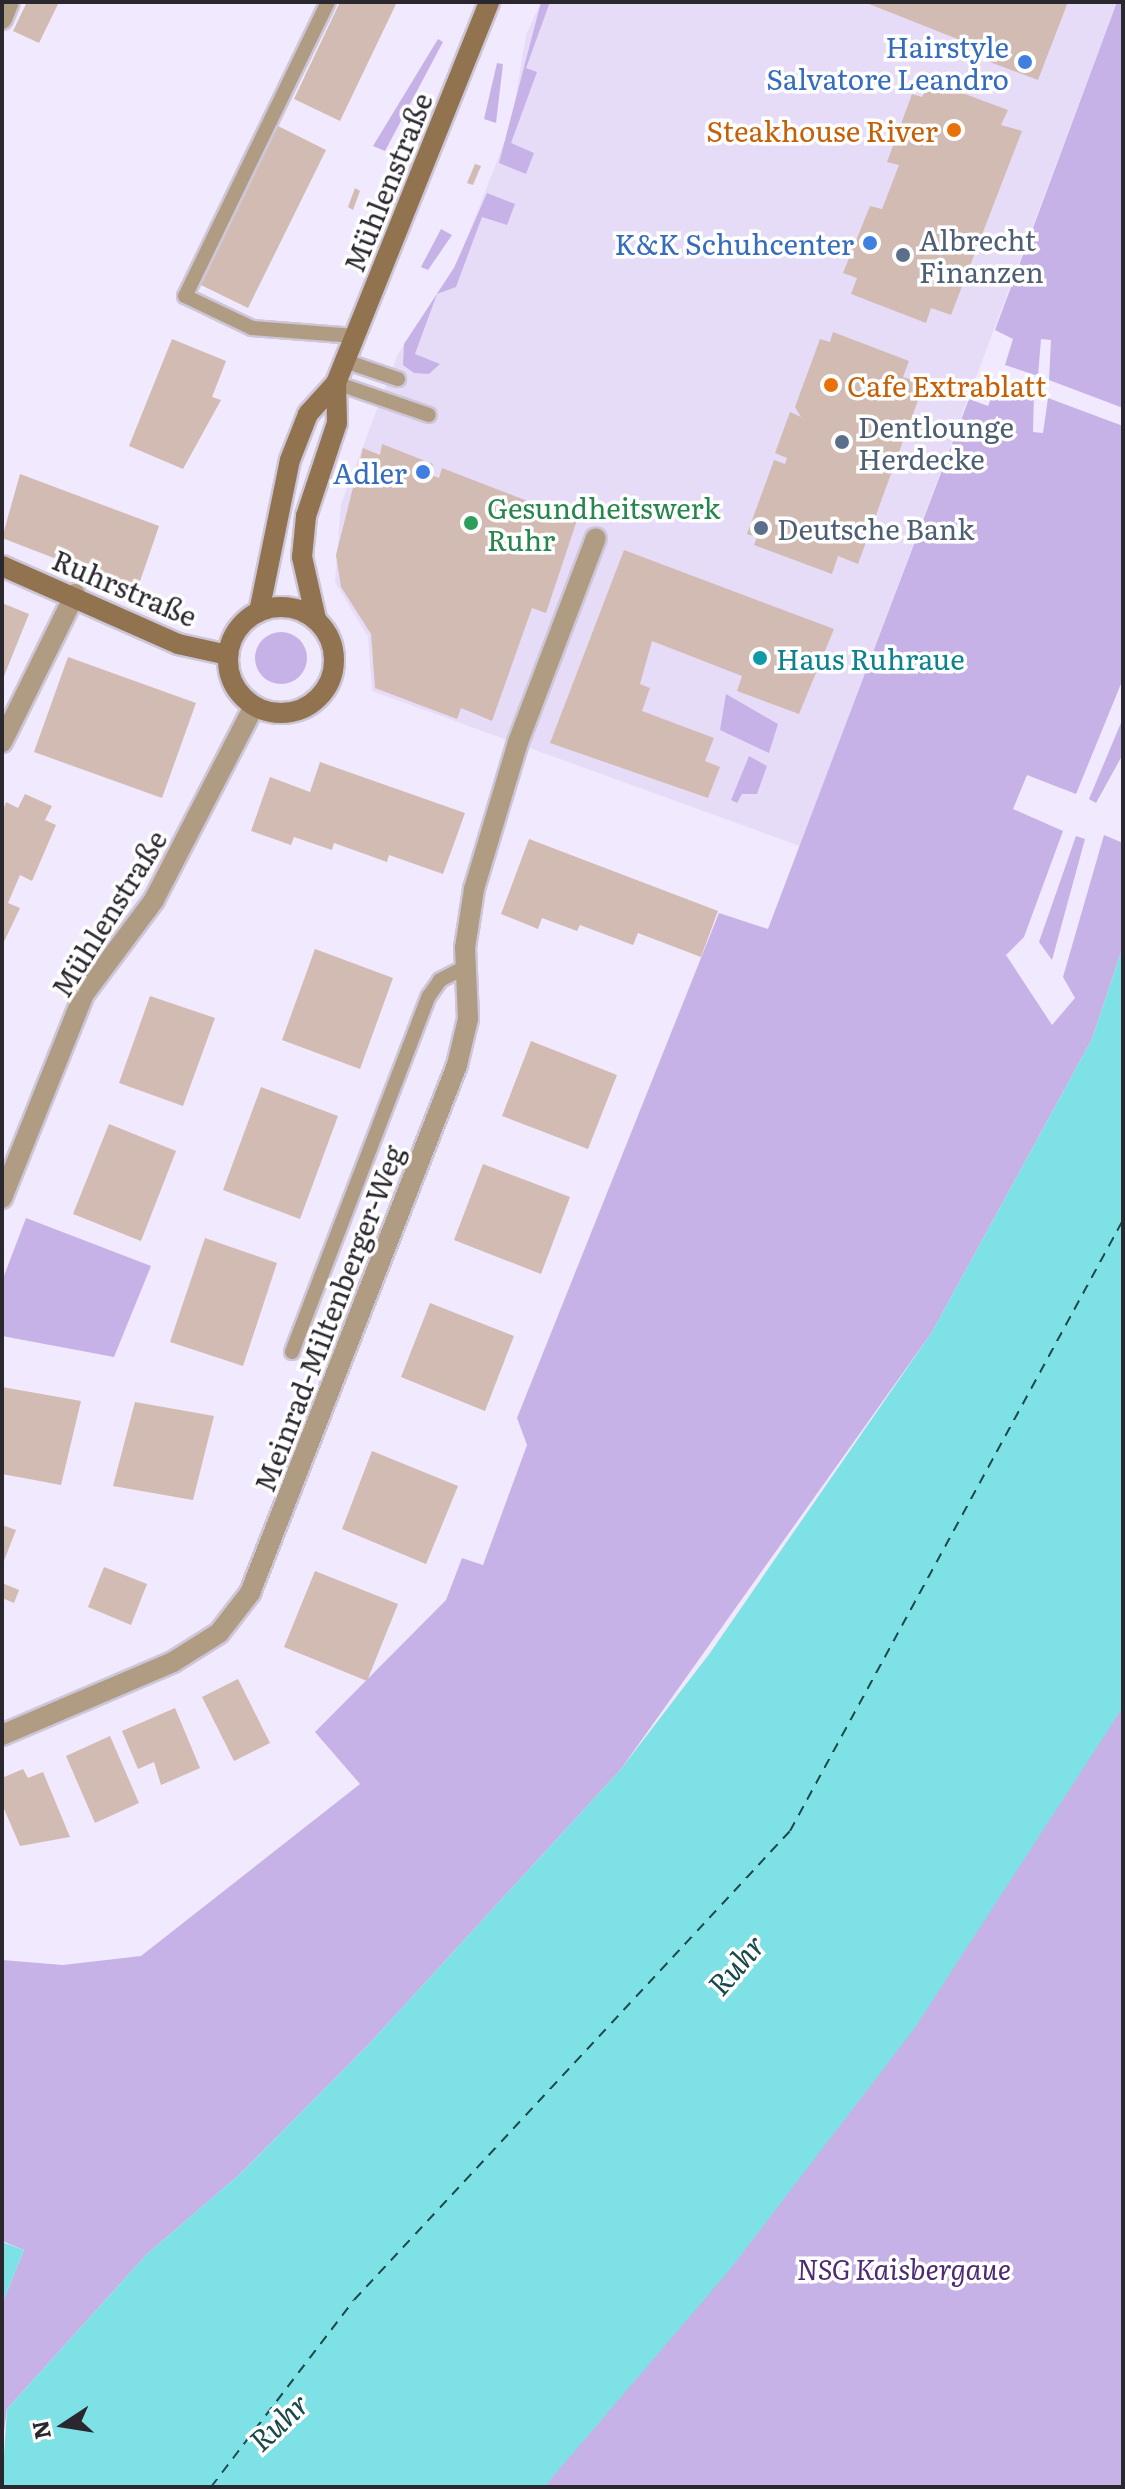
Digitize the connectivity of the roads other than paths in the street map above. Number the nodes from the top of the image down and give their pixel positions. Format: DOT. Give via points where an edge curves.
graph roads {
  1 [pos="9,2"];
  2 [pos="328,2"];
  3 [pos="489,2"];
  4 [pos="2,19"];
  5 [pos="355,336"];
  6 [pos="345,361"];
  7 [pos="398,379"];
  8 [pos="336,383"];
  9 [pos="429,415"];
  10 [pos="596,538"];
  11 [pos="2,566"];
  12 [pos="75,594"];
  13 [pos="259,612"];
  14 [pos="316,619"];
  15 [pos="228,655"];
  16 [pos="254,706"];
  17 [pos="2,742"];
  18 [pos="467,966"];
  19 [pos="2,1198"];
  20 [pos="292,1352"];
  21 [pos="2,1735"];
  1 -- 4 [label="street"];
  2 -- 5 [label="lane" via="185,296 252,328"];
  3 -- 5 [label="main road, Mühlenstraße"];
  5 -- 6 [label="main road, Mühlenstraße"];
  6 -- 7 [label="lane"];
  6 -- 8 [label="main road, Mühlenstraße"];
  8 -- 9 [label="lane"];
  8 -- 13 [label="main road, Mühlenstraße" via="308,414 290,460"];
  8 -- 14 [label="main road, Mühlenstraße" via="337,423 303,543 305,595"];
  10 -- 18 [label="street, Meinrad-Miltenberger-Weg" via="518,742 512,780 474,889"];
  11 -- 12 [label="main road, Ruhrstraße"];
  12 -- 15 [label="main road, Ruhrstraße" via="178,644"];
  12 -- 17 [label="street"];
  13 -- 14 [label="main road" via="284,607"];
  13 -- 15 [label="main road, Mühlenstraße" via="243,623"];
  14 -- 16 [label="main road, Mühlenstraße" via="334,652 328,687 297,711"];
  15 -- 16 [label="main road" via="230,676"];
  16 -- 19 [label="street, Mühlenstraße" via="154,900 84,994"];
  18 -- 20 [label="lane" via="440,980 429,996"];
  18 -- 21 [label="street, Meinrad-Miltenberger-Weg" via="468,1019 457,1065 250,1593 219,1633 173,1662"];
}
